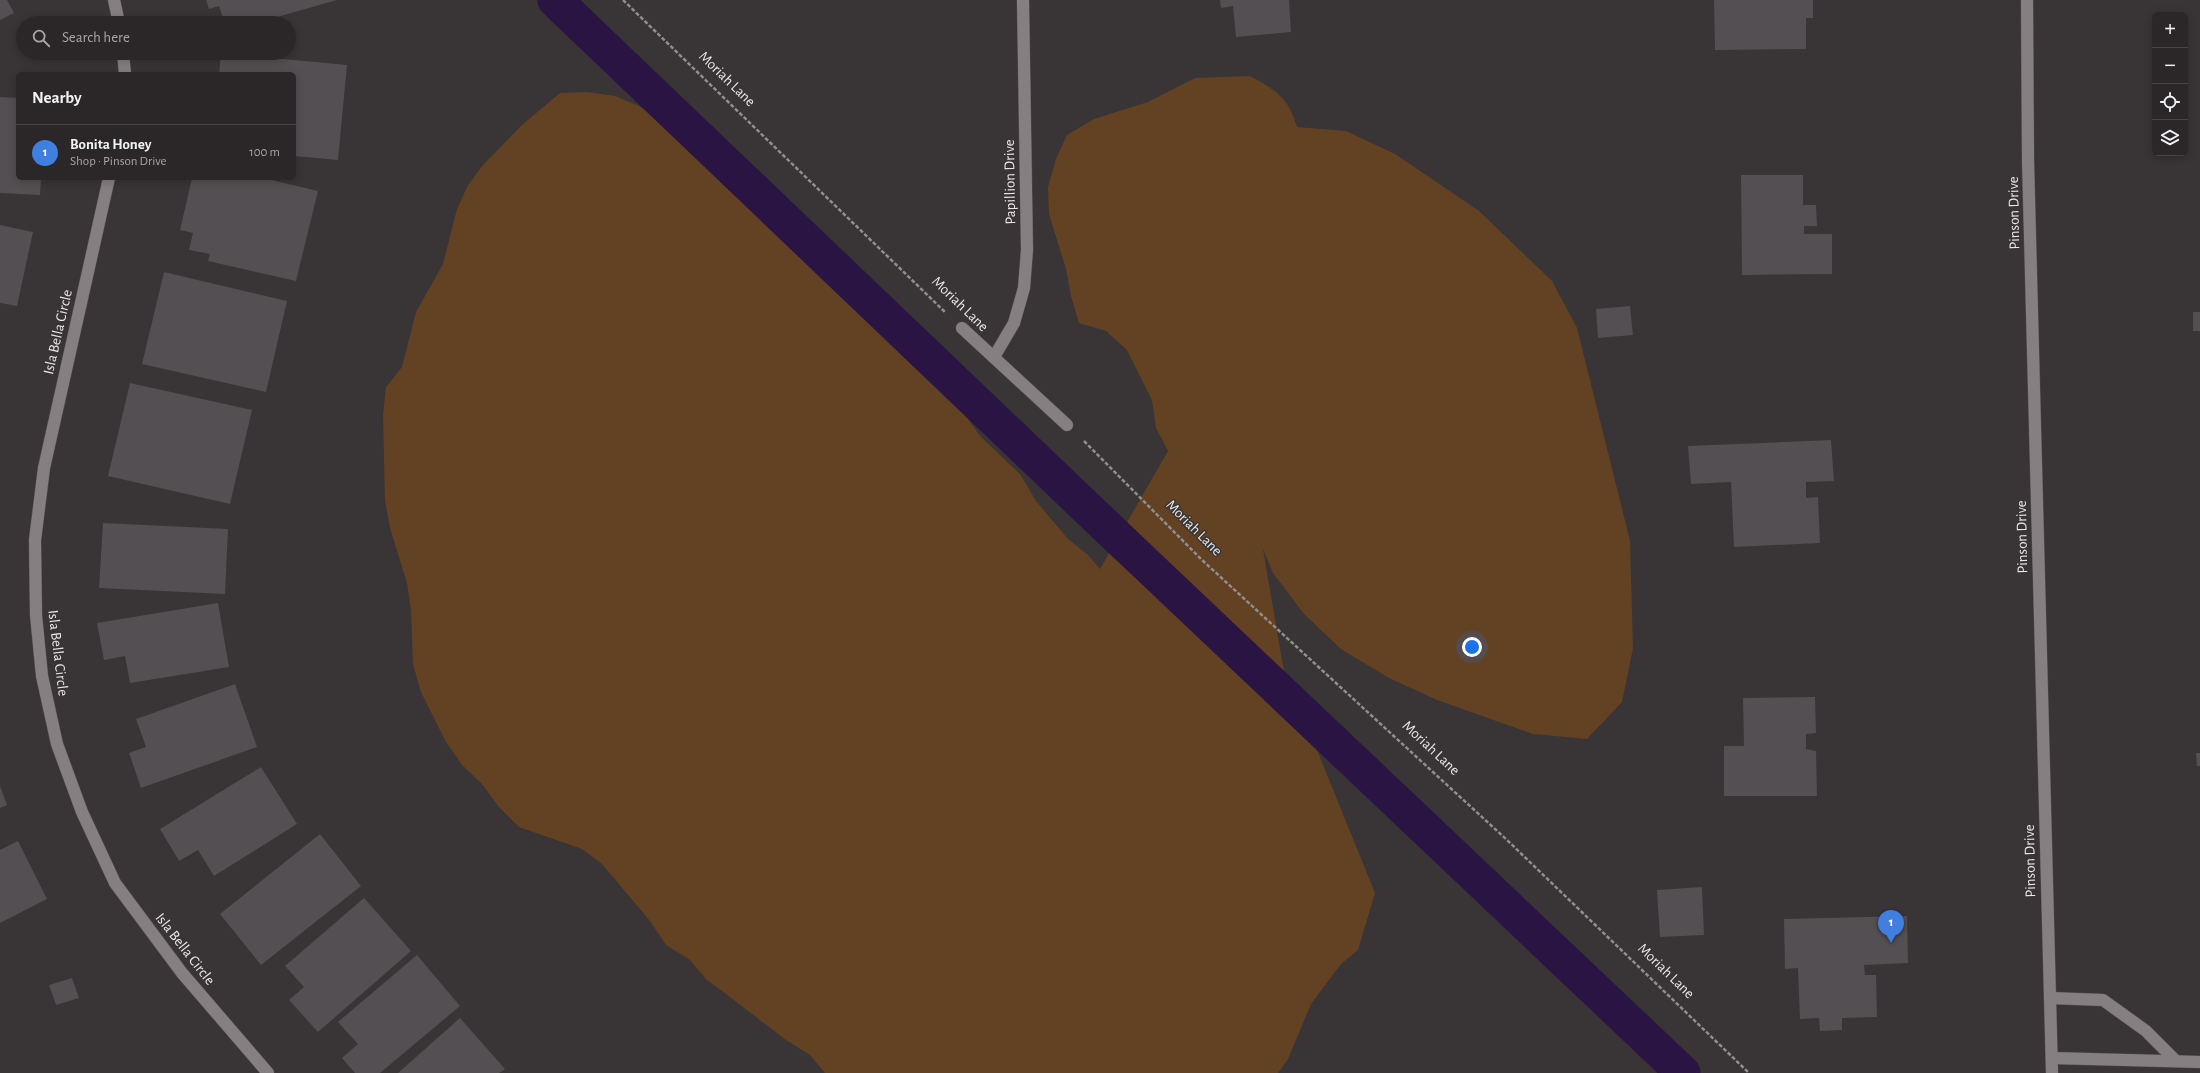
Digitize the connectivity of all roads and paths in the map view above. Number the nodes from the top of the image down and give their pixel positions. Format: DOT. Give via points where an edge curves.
graph roads {
  1 [pos="114,0"];
  2 [pos="623,0"];
  3 [pos="1022,0"];
  4 [pos="2027,0"];
  5 [pos="117,16"];
  6 [pos="124,60"];
  7 [pos="125,72"];
  8 [pos="109,180"];
  9 [pos="962,328"];
  10 [pos="994,357"];
  11 [pos="1067,425"];
  12 [pos="2050,998"];
  13 [pos="2052,1058"];
  14 [pos="2176,1062"];
  15 [pos="2200,1062"];
  16 [pos="268,1073"];
  17 [pos="1749,1073"];
  18 [pos="2052,1073"];
  1 -- 5 [label="street"];
  2 -- 9 [label="path, Moriah Lane"];
  3 -- 10 [label="street, Papillion Drive" via="1027,250 1024,288 1014,323"];
  4 -- 12 [label="street, Pinson Drive" via="2028,160"];
  6 -- 7 [label="street"];
  8 -- 16 [label="street, Isla Bella Circle" via="44,468 35,540 36,615 42,676 60,751 82,812 115,883 182,973"];
  9 -- 10 [label="street, Moriah Lane"];
  10 -- 11 [label="street, Moriah Lane"];
  11 -- 17 [label="path, Moriah Lane" via="1202,560 1507,840"];
  12 -- 13 [label="street, Pinson Drive"];
  12 -- 14 [label="street" via="2103,1000 2146,1031"];
  13 -- 14 [label="street"];
  13 -- 18 [label="street, Pinson Drive"];
  14 -- 15 [label="street"];
}
